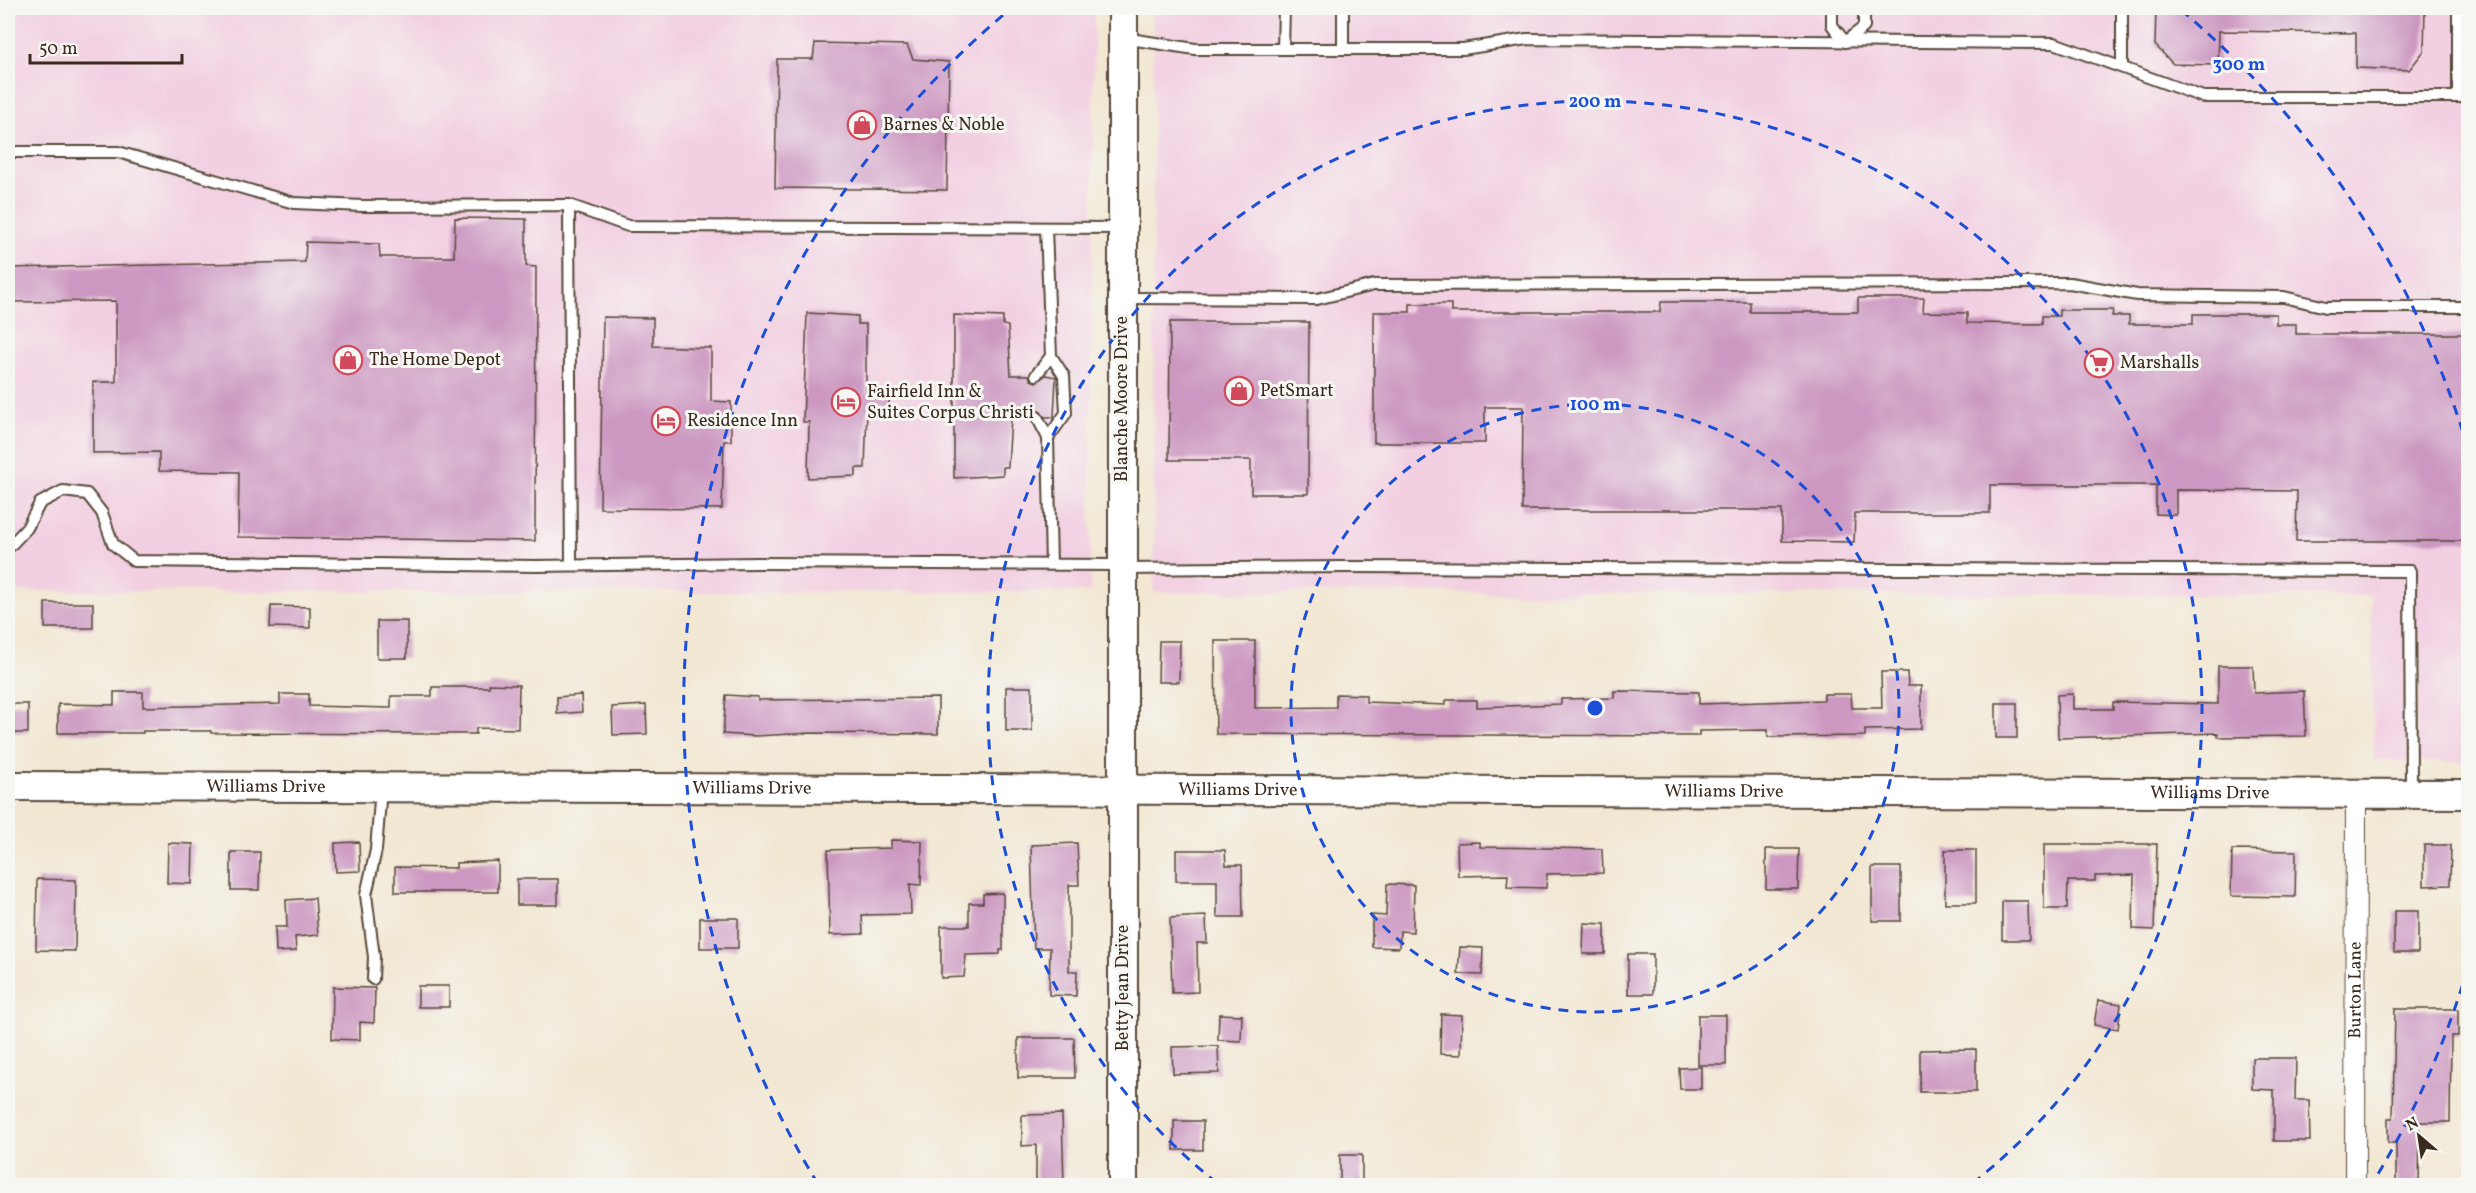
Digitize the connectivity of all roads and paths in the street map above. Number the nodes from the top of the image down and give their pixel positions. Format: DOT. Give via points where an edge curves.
graph roads {
  1 [pos="1123,8"];
  2 [pos="1284,8"];
  3 [pos="1343,8"];
  4 [pos="1832,8"];
  5 [pos="1864,8"];
  6 [pos="2122,8"];
  7 [pos="2458,8"];
  8 [pos="1123,38"];
  9 [pos="1845,42"];
  10 [pos="1283,49"];
  11 [pos="1343,49"];
  12 [pos="2122,67"];
  13 [pos="2463,97"];
  14 [pos="8,152"];
  15 [pos="569,205"];
  16 [pos="1046,228"];
  17 [pos="1122,228"];
  18 [pos="1122,298"];
  19 [pos="2469,307"];
  20 [pos="1051,356"];
  21 [pos="1036,375"];
  22 [pos="1037,417"];
  23 [pos="1048,438"];
  24 [pos="8,548"];
  25 [pos="571,564"];
  26 [pos="1051,564"];
  27 [pos="1122,567"];
  28 [pos="8,786"];
  29 [pos="381,788"];
  30 [pos="1124,791"];
  31 [pos="2356,794"];
  32 [pos="2411,794"];
  33 [pos="2469,794"];
  34 [pos="374,979"];
  35 [pos="1123,1185"];
  36 [pos="2355,1185"];
  1 -- 8 [label="street, Blanche Moore Drive"];
  2 -- 10 [label="lane"];
  3 -- 11 [label="lane"];
  4 -- 9 [label="lane" via="1832,25"];
  5 -- 9 [label="lane" via="1864,27"];
  6 -- 12 [label="lane"];
  7 -- 13 [label="lane"];
  8 -- 10 [label="lane" via="1195,49"];
  8 -- 17 [label="street, Blanche Moore Drive"];
  9 -- 11 [label="lane" via="1527,39 1463,49"];
  9 -- 12 [label="lane" via="2054,43"];
  10 -- 11 [label="lane"];
  12 -- 13 [label="lane" via="2203,97"];
  14 -- 15 [label="lane" via="118,152 294,203"];
  15 -- 16 [label="lane" via="628,226"];
  15 -- 25 [label="lane"];
  16 -- 17 [label="lane"];
  16 -- 20 [label="lane"];
  17 -- 18 [label="street, Blanche Moore Drive"];
  18 -- 19 [label="lane" via="1317,299 1374,285 2070,283 2138,295 2284,297 2326,307"];
  18 -- 27 [label="street, Blanche Moore Drive"];
  20 -- 21 [label="lane"];
  20 -- 23 [label="lane" via="1064,376 1066,413"];
  22 -- 23 [label="lane"];
  23 -- 26 [label="lane"];
  24 -- 25 [label="lane" via="27,528 40,503 63,491 87,494 102,513 112,544 134,561"];
  25 -- 26 [label="lane"];
  26 -- 27 [label="lane"];
  27 -- 30 [label="street, Blanche Moore Drive"];
  27 -- 32 [label="lane" via="2410,571"];
  28 -- 29 [label="street, Williams Drive"];
  29 -- 30 [label="street, Williams Drive"];
  29 -- 34 [label="lane" via="376,850 366,895"];
  30 -- 31 [label="street, Williams Drive"];
  30 -- 35 [label="street, Betty Jean Drive"];
  31 -- 32 [label="street, Williams Drive"];
  31 -- 36 [label="street, Burton Lane"];
  32 -- 33 [label="street, Williams Drive"];
}
